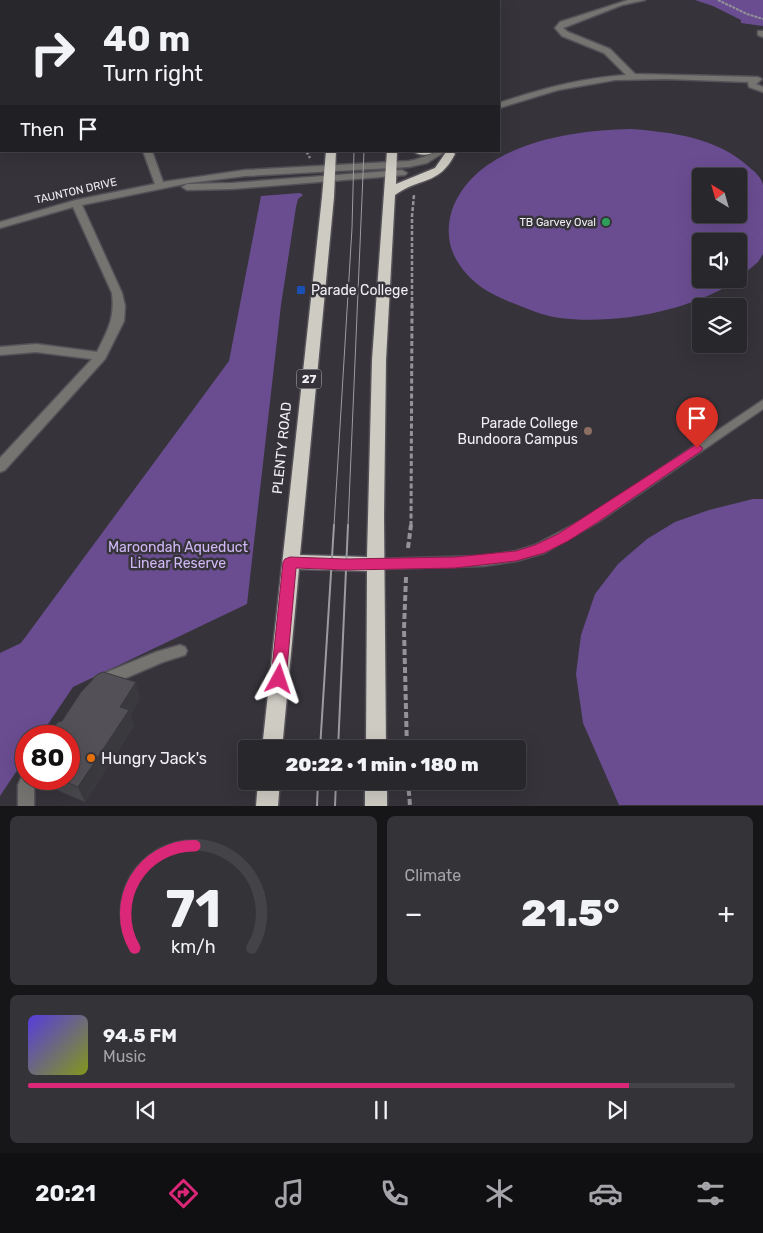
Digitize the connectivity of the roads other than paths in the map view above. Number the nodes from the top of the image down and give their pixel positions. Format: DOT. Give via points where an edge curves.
graph roads {
  1 [pos="642,0"];
  2 [pos="763,70"];
  3 [pos="632,76"];
  4 [pos="757,81"];
  5 [pos="763,90"];
  6 [pos="518,99"];
  7 [pos="500,106"];
  8 [pos="500,110"];
  9 [pos="147,152"];
  10 [pos="330,152"];
  11 [pos="392,152"];
  12 [pos="448,152"];
  13 [pos="391,170"];
  14 [pos="330,173"];
  15 [pos="160,186"];
  16 [pos="389,194"];
  17 [pos="76,203"];
  18 [pos="0,225"];
  19 [pos="0,352"];
  20 [pos="100,356"];
  21 [pos="763,404"];
  22 [pos="0,467"];
  23 [pos="290,562"];
  24 [pos="377,564"];
  25 [pos="180,651"];
  26 [pos="90,690"];
  27 [pos="273,740"];
  28 [pos="376,740"];
  29 [pos="26,790"];
  30 [pos="268,790"];
  31 [pos="376,790"];
  32 [pos="26,806"];
  33 [pos="267,806"];
  34 [pos="376,806"];
  1 -- 3 [label="street" via="620,3 559,28 565,34 607,51"];
  2 -- 4 [label="street"];
  3 -- 4 [label="street"];
  3 -- 6 [label="street" via="555,87"];
  4 -- 5 [label="street"];
  6 -- 7 [label="street"];
  6 -- 8 [label="street"];
  9 -- 15 [label="street"];
  10 -- 14 [label="highway, PLENTY ROAD / 27"];
  11 -- 13 [label="highway"];
  12 -- 13 [label="street" via="426,168"];
  12 -- 16 [label="highway" via="443,168"];
  13 -- 14 [label="street"];
  13 -- 16 [label="highway"];
  14 -- 15 [label="street, TAUNTON DRIVE" via="307,180 232,186"];
  14 -- 15 [label="street, TAUNTON DRIVE" via="306,169 220,176"];
  14 -- 23 [label="highway, PLENTY ROAD / 27"];
  15 -- 17 [label="street, TAUNTON DRIVE"];
  16 -- 24 [label="highway" via="380,326"];
  17 -- 18 [label="street, TAUNTON DRIVE"];
  17 -- 20 [label="street" via="117,293 118,321"];
  19 -- 20 [label="street" via="36,348"];
  20 -- 22 [label="street"];
  21 -- 24 [label="lane" via="594,519 539,549 483,561"];
  23 -- 24 [label="highway"];
  23 -- 27 [label="highway, PLENTY ROAD / 27"];
  24 -- 28 [label="highway"];
  25 -- 26 [label="lane" via="123,671"];
  29 -- 32 [label="lane"];
  30 -- 33 [label="highway"];
  31 -- 34 [label="highway"];
}
